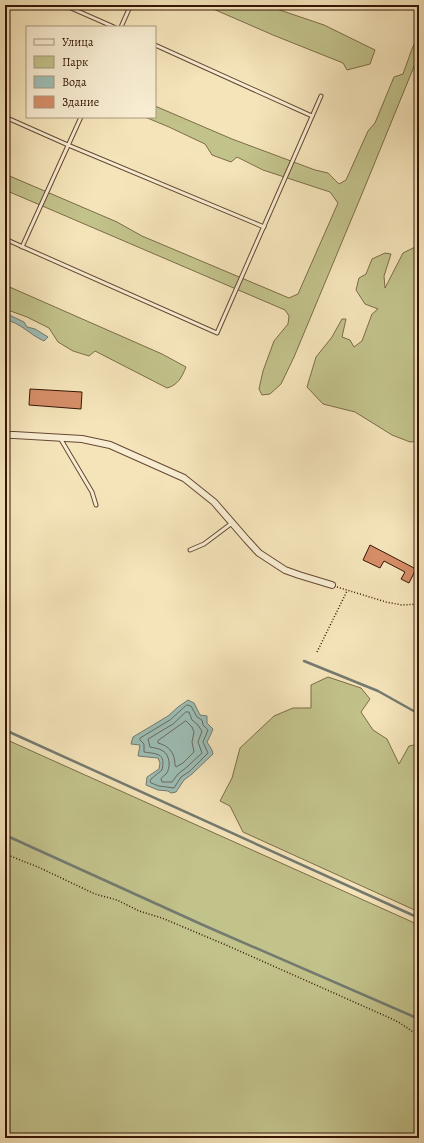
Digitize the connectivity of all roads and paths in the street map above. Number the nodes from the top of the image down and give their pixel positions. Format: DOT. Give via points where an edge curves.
graph roads {
  1 [pos="64,5"];
  2 [pos="129,9"];
  3 [pos="112,26"];
  4 [pos="121,26"];
  5 [pos="156,45"];
  6 [pos="321,96"];
  7 [pos="5,116"];
  8 [pos="312,116"];
  9 [pos="80,118"];
  10 [pos="68,145"];
  11 [pos="264,228"];
  12 [pos="5,239"];
  13 [pos="22,247"];
  14 [pos="5,435"];
  15 [pos="60,438"];
  16 [pos="96,505"];
  17 [pos="232,523"];
  18 [pos="190,550"];
  19 [pos="332,585"];
  20 [pos="347,591"];
  21 [pos="419,604"];
  22 [pos="317,652"];
  23 [pos="5,854"];
  24 [pos="419,1036"];
  1 -- 3 [label="lane"];
  2 -- 4 [label="lane"];
  5 -- 8 [label="lane"];
  6 -- 8 [label="lane"];
  7 -- 10 [label="lane"];
  8 -- 11 [label="lane"];
  9 -- 10 [label="lane"];
  10 -- 11 [label="lane"];
  10 -- 13 [label="lane"];
  11 -- 13 [label="lane" via="217,333"];
  12 -- 13 [label="lane"];
  14 -- 15 [label="street"];
  15 -- 16 [label="lane" via="92,492"];
  15 -- 17 [label="street" via="82,439 110,445 184,478 214,502"];
  17 -- 18 [label="lane" via="204,544"];
  17 -- 19 [label="street" via="259,553 285,570"];
  19 -- 20 [label="path"];
  20 -- 21 [label="path" via="402,605"];
  20 -- 22 [label="path"];
  23 -- 24 [label="path" via="95,894 162,918 291,973 390,1018"];
}
